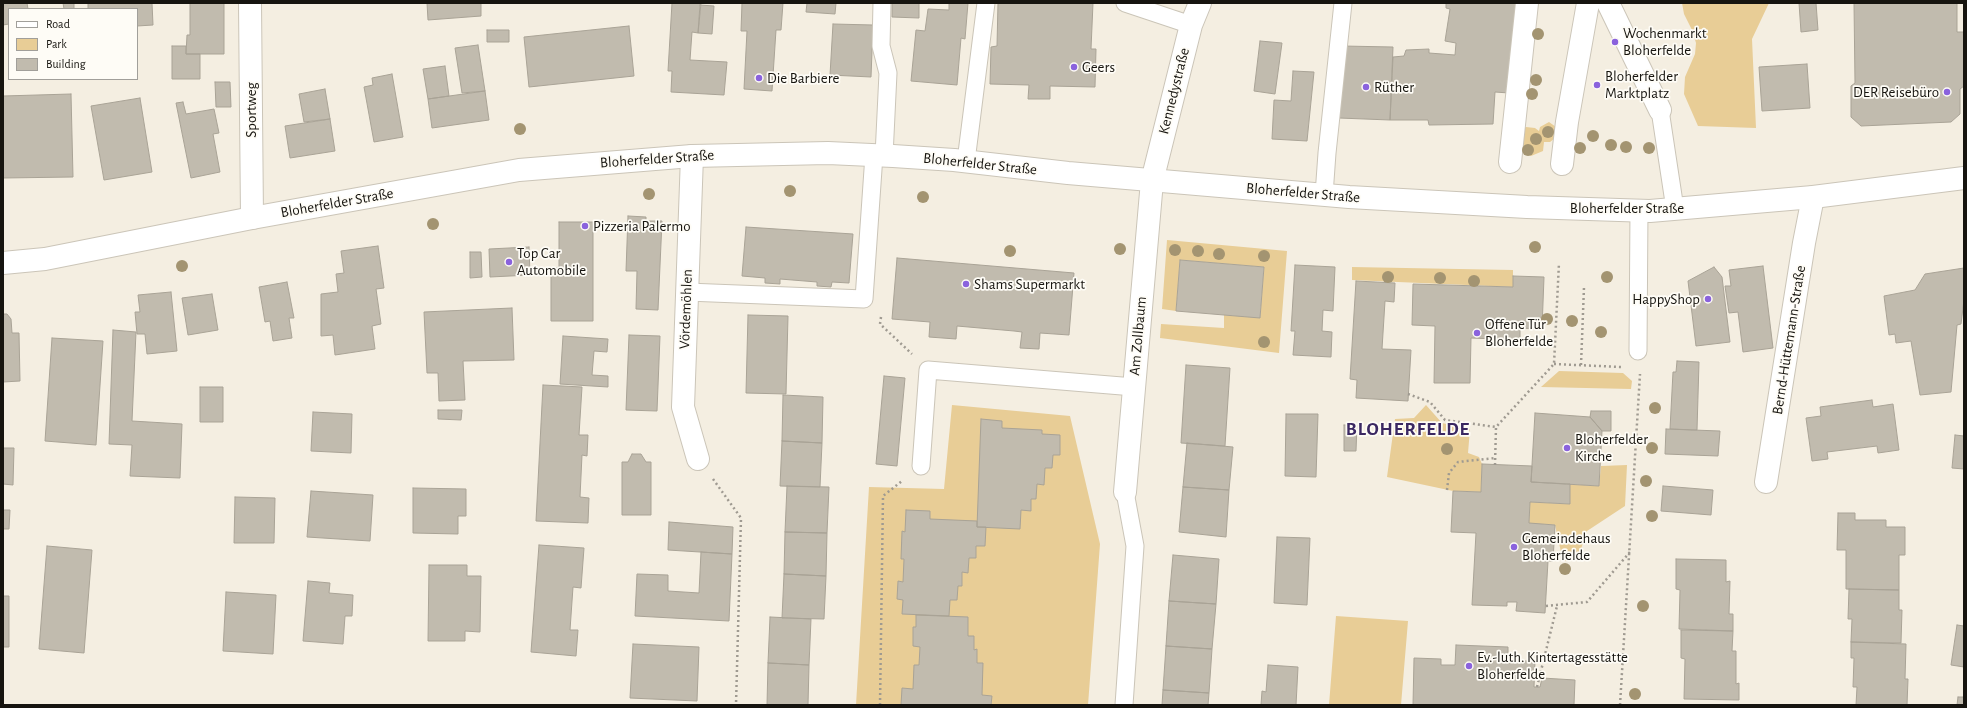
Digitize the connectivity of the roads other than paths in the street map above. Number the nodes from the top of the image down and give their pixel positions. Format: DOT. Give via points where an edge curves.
graph roads {
  1 [pos="250,3"];
  2 [pos="882,3"];
  3 [pos="986,3"];
  4 [pos="1125,3"];
  5 [pos="1200,3"];
  6 [pos="1343,3"];
  7 [pos="1527,3"];
  8 [pos="1588,3"];
  9 [pos="1608,3"];
  10 [pos="1191,25"];
  11 [pos="1660,110"];
  12 [pos="692,156"];
  13 [pos="879,156"];
  14 [pos="966,162"];
  15 [pos="1510,162"];
  16 [pos="1562,164"];
  17 [pos="1964,178"];
  18 [pos="1152,181"];
  19 [pos="1324,195"];
  20 [pos="1813,197"];
  21 [pos="1675,209"];
  22 [pos="1639,210"];
  23 [pos="252,218"];
  24 [pos="3,263"];
  25 [pos="687,292"];
  26 [pos="1638,351"];
  27 [pos="1134,387"];
  28 [pos="698,459"];
  29 [pos="921,466"];
  30 [pos="1766,482"];
  31 [pos="1125,492"];
  32 [pos="1124,705"];
  1 -- 23 [label="street, Sportweg"];
  2 -- 13 [label="lane" via="881,46 888,74"];
  3 -- 14 [label="lane"];
  4 -- 10 [label="lane"];
  5 -- 10 [label="street, Kennedystraße"];
  6 -- 19 [label="lane"];
  7 -- 15 [label="street"];
  8 -- 16 [label="street"];
  9 -- 11 [label="street"];
  10 -- 18 [label="street, Kennedystraße"];
  11 -- 21 [label="lane"];
  12 -- 13 [label="street, Bloherfelder Straße" via="828,153"];
  12 -- 23 [label="street, Bloherfelder Straße" via="519,170"];
  12 -- 25 [label="street, Vördemöhlen"];
  13 -- 14 [label="street, Bloherfelder Straße"];
  13 -- 25 [label="lane" via="864,299"];
  14 -- 18 [label="street, Bloherfelder Straße"];
  17 -- 20 [label="street, Bloherfelder Straße"];
  18 -- 19 [label="street, Bloherfelder Straße"];
  18 -- 27 [label="street, Am Zollbaum"];
  19 -- 22 [label="street, Bloherfelder Straße" via="1527,207"];
  20 -- 21 [label="street, Bloherfelder Straße"];
  20 -- 30 [label="street, Bernd-Hüttemann-Straße"];
  21 -- 22 [label="street, Bloherfelder Straße"];
  22 -- 26 [label="lane"];
  23 -- 24 [label="street, Bloherfelder Straße" via="46,259"];
  25 -- 28 [label="street, Vördemöhlen" via="683,407"];
  27 -- 29 [label="lane" via="928,370"];
  27 -- 31 [label="street, Am Zollbaum"];
  31 -- 32 [label="lane" via="1134,546"];
}
